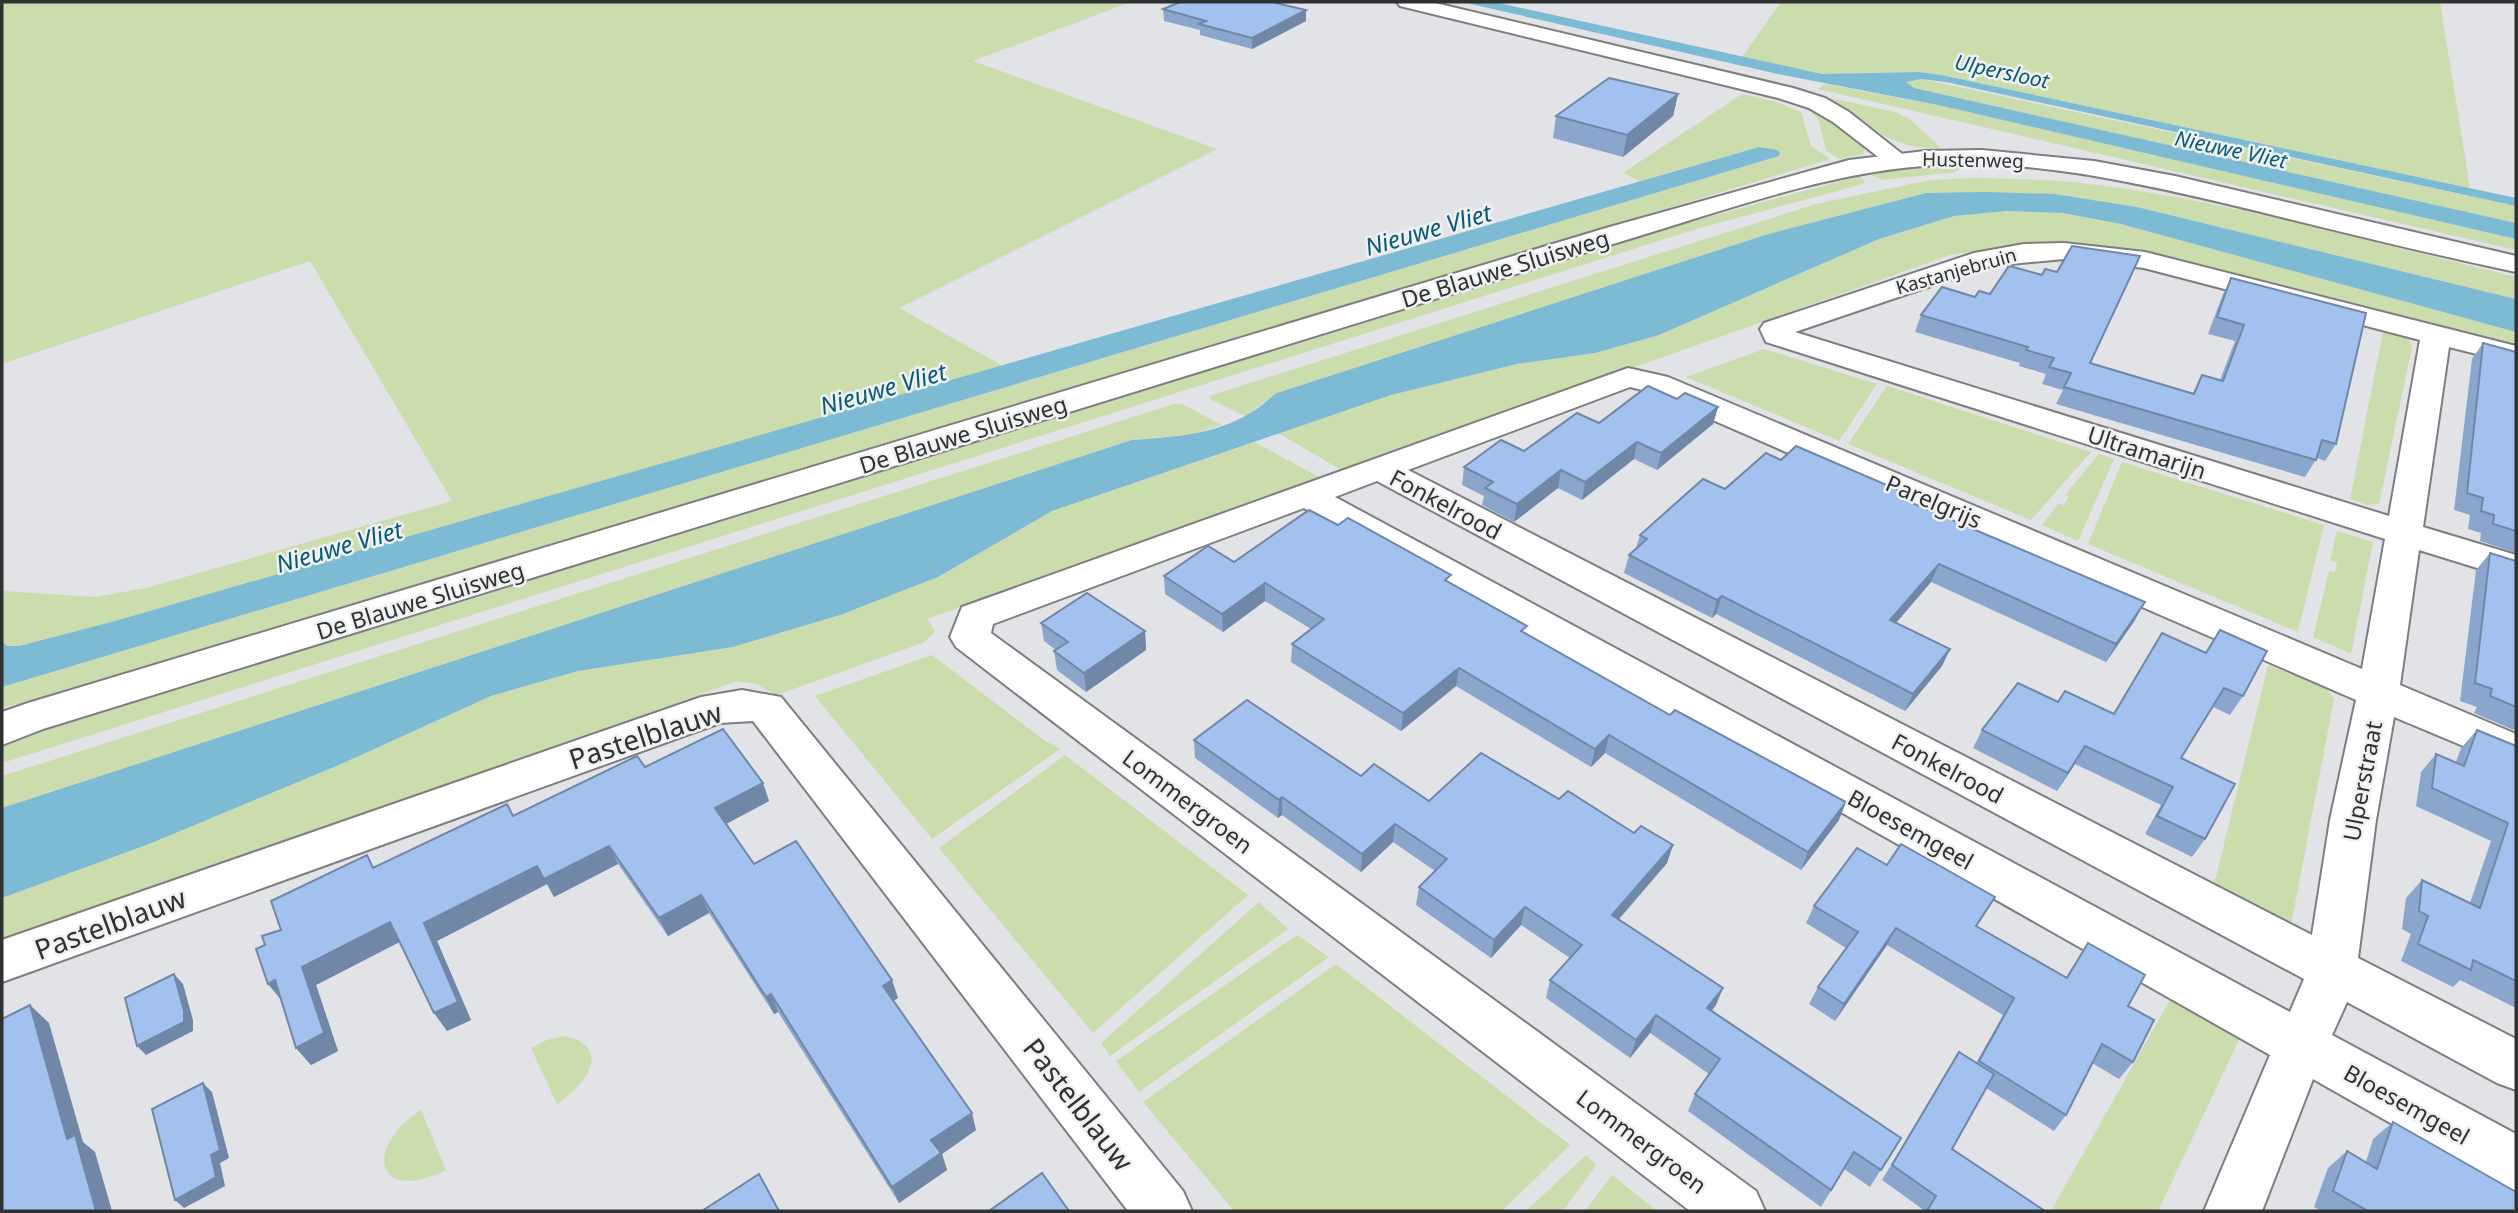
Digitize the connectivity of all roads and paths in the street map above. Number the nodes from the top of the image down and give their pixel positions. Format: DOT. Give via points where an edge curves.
graph roads {
  1 [pos="1408,2"];
  2 [pos="1899,161"];
  3 [pos="2516,264"];
  4 [pos="2436,334"];
  5 [pos="1777,336"];
  6 [pos="2516,355"];
  7 [pos="1343,482"];
  8 [pos="2404,534"];
  9 [pos="2516,568"];
  10 [pos="2378,693"];
  11 [pos="11,723"];
  12 [pos="2516,752"];
  13 [pos="2,961"];
  14 [pos="2332,969"];
  15 [pos="2300,1045"];
  16 [pos="2516,1066"];
  17 [pos="2516,1164"];
  18 [pos="1163,1211"];
  19 [pos="1736,1211"];
  20 [pos="2233,1211"];
  1 -- 2 [label="street, Hustenweg" via="1806,99 1841,117"];
  2 -- 3 [label="street, Hustenweg" via="1982,158 2094,168"];
  2 -- 11 [label="street, De Blauwe Sluisweg" via="1849,167 1616,234"];
  4 -- 5 [label="street, Kastanjebruin" via="2145,260 2066,249 2020,251 1984,259 1775,329"];
  4 -- 6 [label="street, Kastanjebruin"];
  4 -- 8 [label="street, Ulperstraat"];
  5 -- 8 [label="street, Ultramarijn"];
  7 -- 10 [label="street, Parelgrijs" via="1628,377 1657,384 1776,434"];
  7 -- 14 [label="street, Fonkelrood"];
  7 -- 15 [label="street, Bloesemgeel"];
  7 -- 19 [label="street, Lommergroen" via="976,616 970,637"];
  8 -- 9 [label="street, Ultramarijn"];
  8 -- 10 [label="street, Ulperstraat"];
  10 -- 12 [label="street, Parelgrijs"];
  10 -- 14 [label="street, Ulperstraat" via="2353,820"];
  13 -- 18 [label="street, Pastelblauw" via="716,708 766,708"];
  14 -- 15 [label="street, Ulperstraat"];
  14 -- 16 [label="street, Fonkelrood"];
  15 -- 17 [label="street, Bloesemgeel"];
  15 -- 20 [label="street, Ulperstraat"];
}
